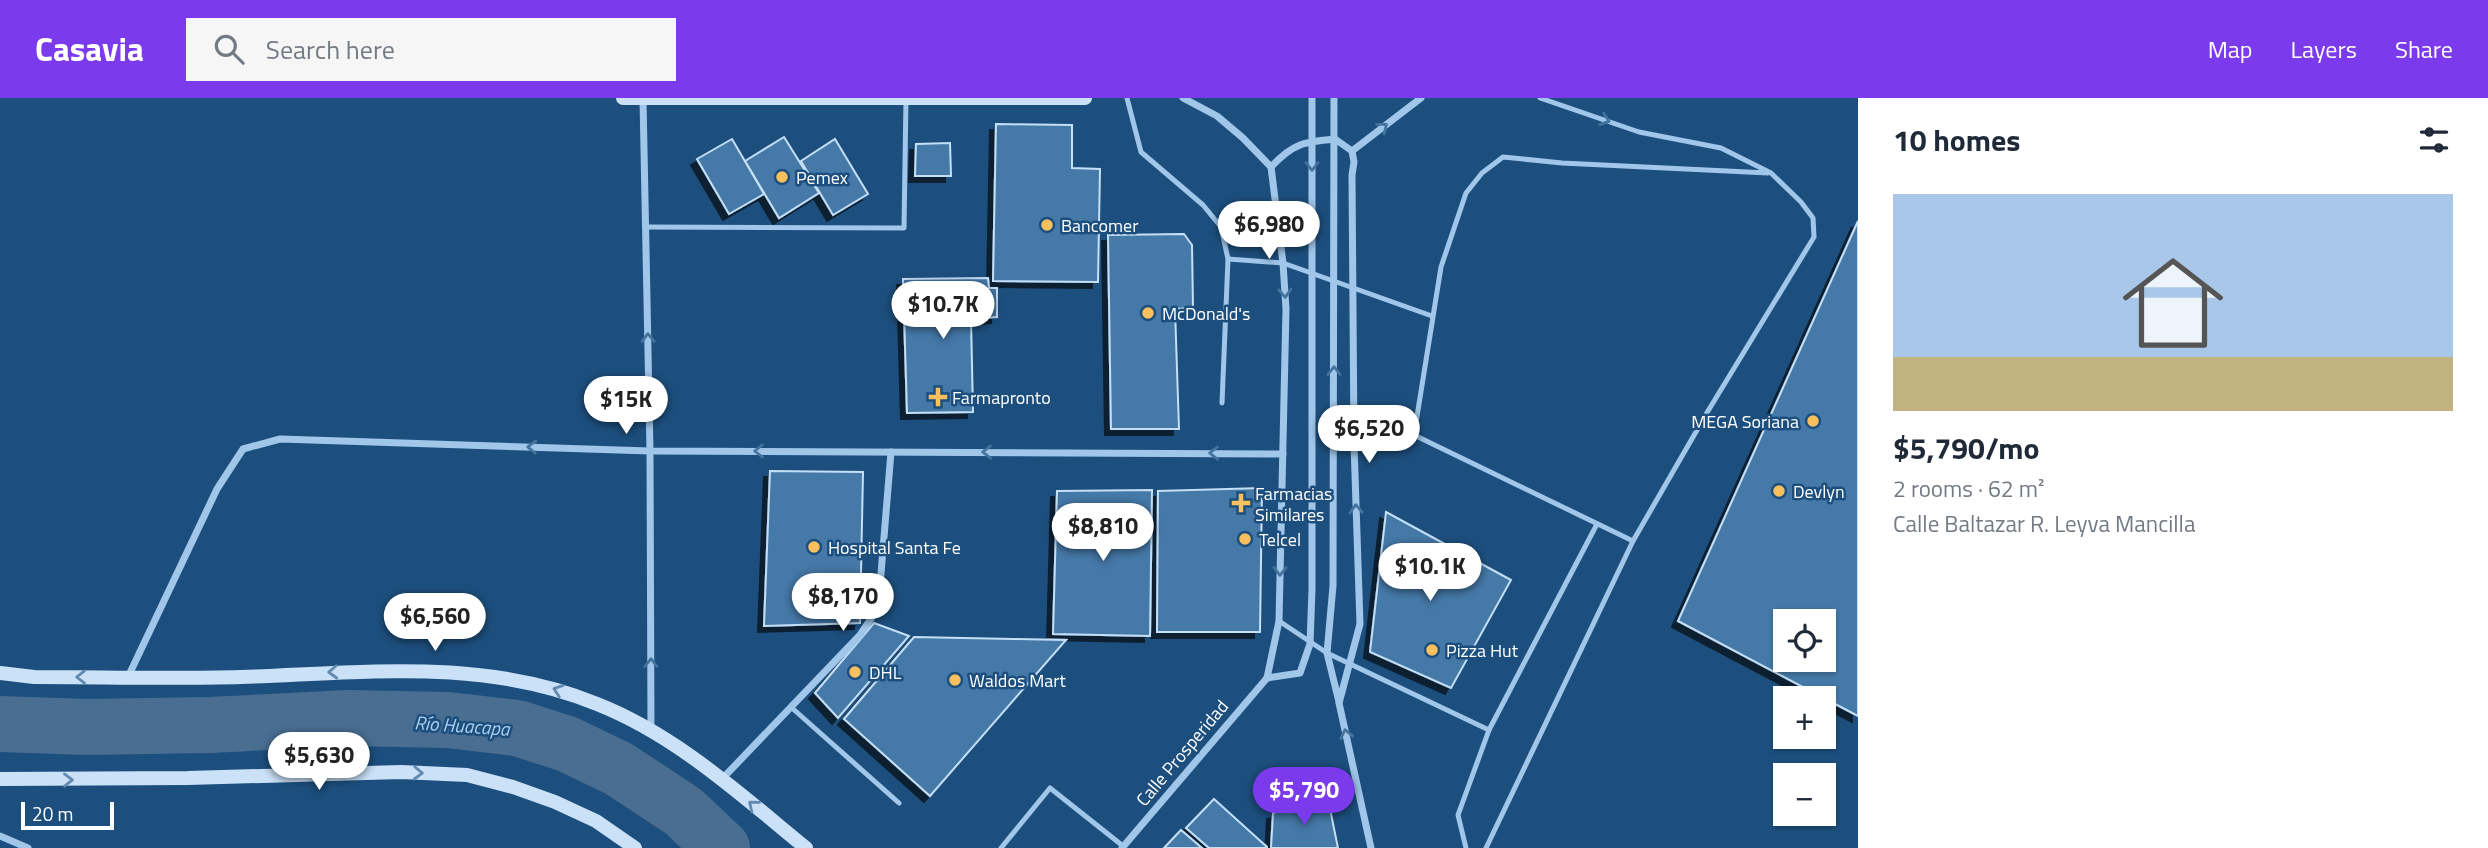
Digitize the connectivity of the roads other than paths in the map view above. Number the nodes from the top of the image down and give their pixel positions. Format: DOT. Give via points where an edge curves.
graph roads {
  1 [pos="623,98"];
  2 [pos="906,98"];
  3 [pos="1085,98"];
  4 [pos="1127,98"];
  5 [pos="1183,98"];
  6 [pos="1312,98"];
  7 [pos="1334,98"];
  8 [pos="1420,98"];
  9 [pos="1540,98"];
  10 [pos="643,99"];
  11 [pos="1352,151"];
  12 [pos="1271,167"];
  13 [pos="1771,173"];
  14 [pos="646,227"];
  15 [pos="1228,260"];
  16 [pos="1283,263"];
  17 [pos="1353,287"];
  18 [pos="1432,316"];
  19 [pos="1222,403"];
  20 [pos="1415,435"];
  21 [pos="1354,444"];
  22 [pos="650,451"];
  23 [pos="891,452"];
  24 [pos="1283,454"];
  25 [pos="1597,524"];
  26 [pos="1633,541"];
  27 [pos="1279,621"];
  28 [pos="1310,644"];
  29 [pos="1327,653"];
  30 [pos="1349,664"];
  31 [pos="0,673"];
  32 [pos="128,677"];
  33 [pos="1266,678"];
  34 [pos="1339,703"];
  35 [pos="792,708"];
  36 [pos="1489,730"];
  37 [pos="651,731"];
  38 [pos="0,779"];
  39 [pos="721,780"];
  40 [pos="900,803"];
  41 [pos="0,836"];
  42 [pos="1123,847"];
  43 [pos="28,848"];
  44 [pos="635,848"];
  45 [pos="806,848"];
  46 [pos="1001,848"];
  47 [pos="1371,848"];
  48 [pos="1466,848"];
  49 [pos="1486,848"];
  1 -- 10 [label="main road"];
  2 -- 3 [label="main road"];
  2 -- 10 [label="main road"];
  2 -- 14 [label="lane" via="904,228"];
  4 -- 15 [label="lane" via="1141,152 1203,205 1221,227"];
  5 -- 12 [label="street" via="1217,116"];
  6 -- 28 [label="street, one-way"];
  29 -- 7 [label="street, one-way" via="1334,586"];
  11 -- 8 [label="street, one-way"];
  9 -- 13 [label="lane, one-way" via="1639,132 1721,148"];
  10 -- 14 [label="street"];
  11 -- 12 [label="street" via="1335,139 1300,143"];
  11 -- 17 [label="street"];
  12 -- 16 [label="street"];
  13 -- 18 [label="lane" via="1503,157 1466,193 1441,267"];
  13 -- 26 [label="lane" via="1813,218 1814,237"];
  22 -- 14 [label="street, one-way"];
  15 -- 16 [label="lane"];
  15 -- 19 [label="lane"];
  16 -- 17 [label="lane"];
  16 -- 24 [label="street, one-way"];
  17 -- 18 [label="lane"];
  17 -- 21 [label="street"];
  18 -- 20 [label="lane"];
  20 -- 21 [label="lane"];
  20 -- 25 [label="lane"];
  30 -- 21 [label="street, one-way" via="1360,624"];
  23 -- 22 [label="street, one-way"];
  22 -- 32 [label="street, one-way" via="280,439 243,449 217,489"];
  37 -- 22 [label="street, one-way"];
  24 -- 23 [label="street, one-way"];
  23 -- 35 [label="street" via="874,614"];
  24 -- 27 [label="street, one-way"];
  25 -- 26 [label="lane"];
  25 -- 36 [label="lane"];
  26 -- 49 [label="lane"];
  27 -- 28 [label="lane"];
  27 -- 33 [label="street"];
  28 -- 29 [label="lane"];
  28 -- 33 [label="street" via="1300,673"];
  29 -- 30 [label="lane"];
  29 -- 34 [label="street"];
  30 -- 34 [label="street"];
  30 -- 36 [label="lane"];
  32 -- 31 [label="main road, one-way"];
  37 -- 32 [label="main road, one-way" via="598,704 545,686 489,675 429,670"];
  33 -- 42 [label="street, Calle Prosperidad"];
  47 -- 34 [label="street, one-way"];
  35 -- 39 [label="street"];
  35 -- 40 [label="lane"];
  36 -- 48 [label="lane" via="1458,815"];
  37 -- 39 [label="main road"];
  38 -- 44 [label="main road, one-way" via="401,772 467,775 555,802 596,821"];
  45 -- 39 [label="main road, one-way"];
  41 -- 43 [label="street"];
  42 -- 46 [label="lane" via="1050,788"];
}
